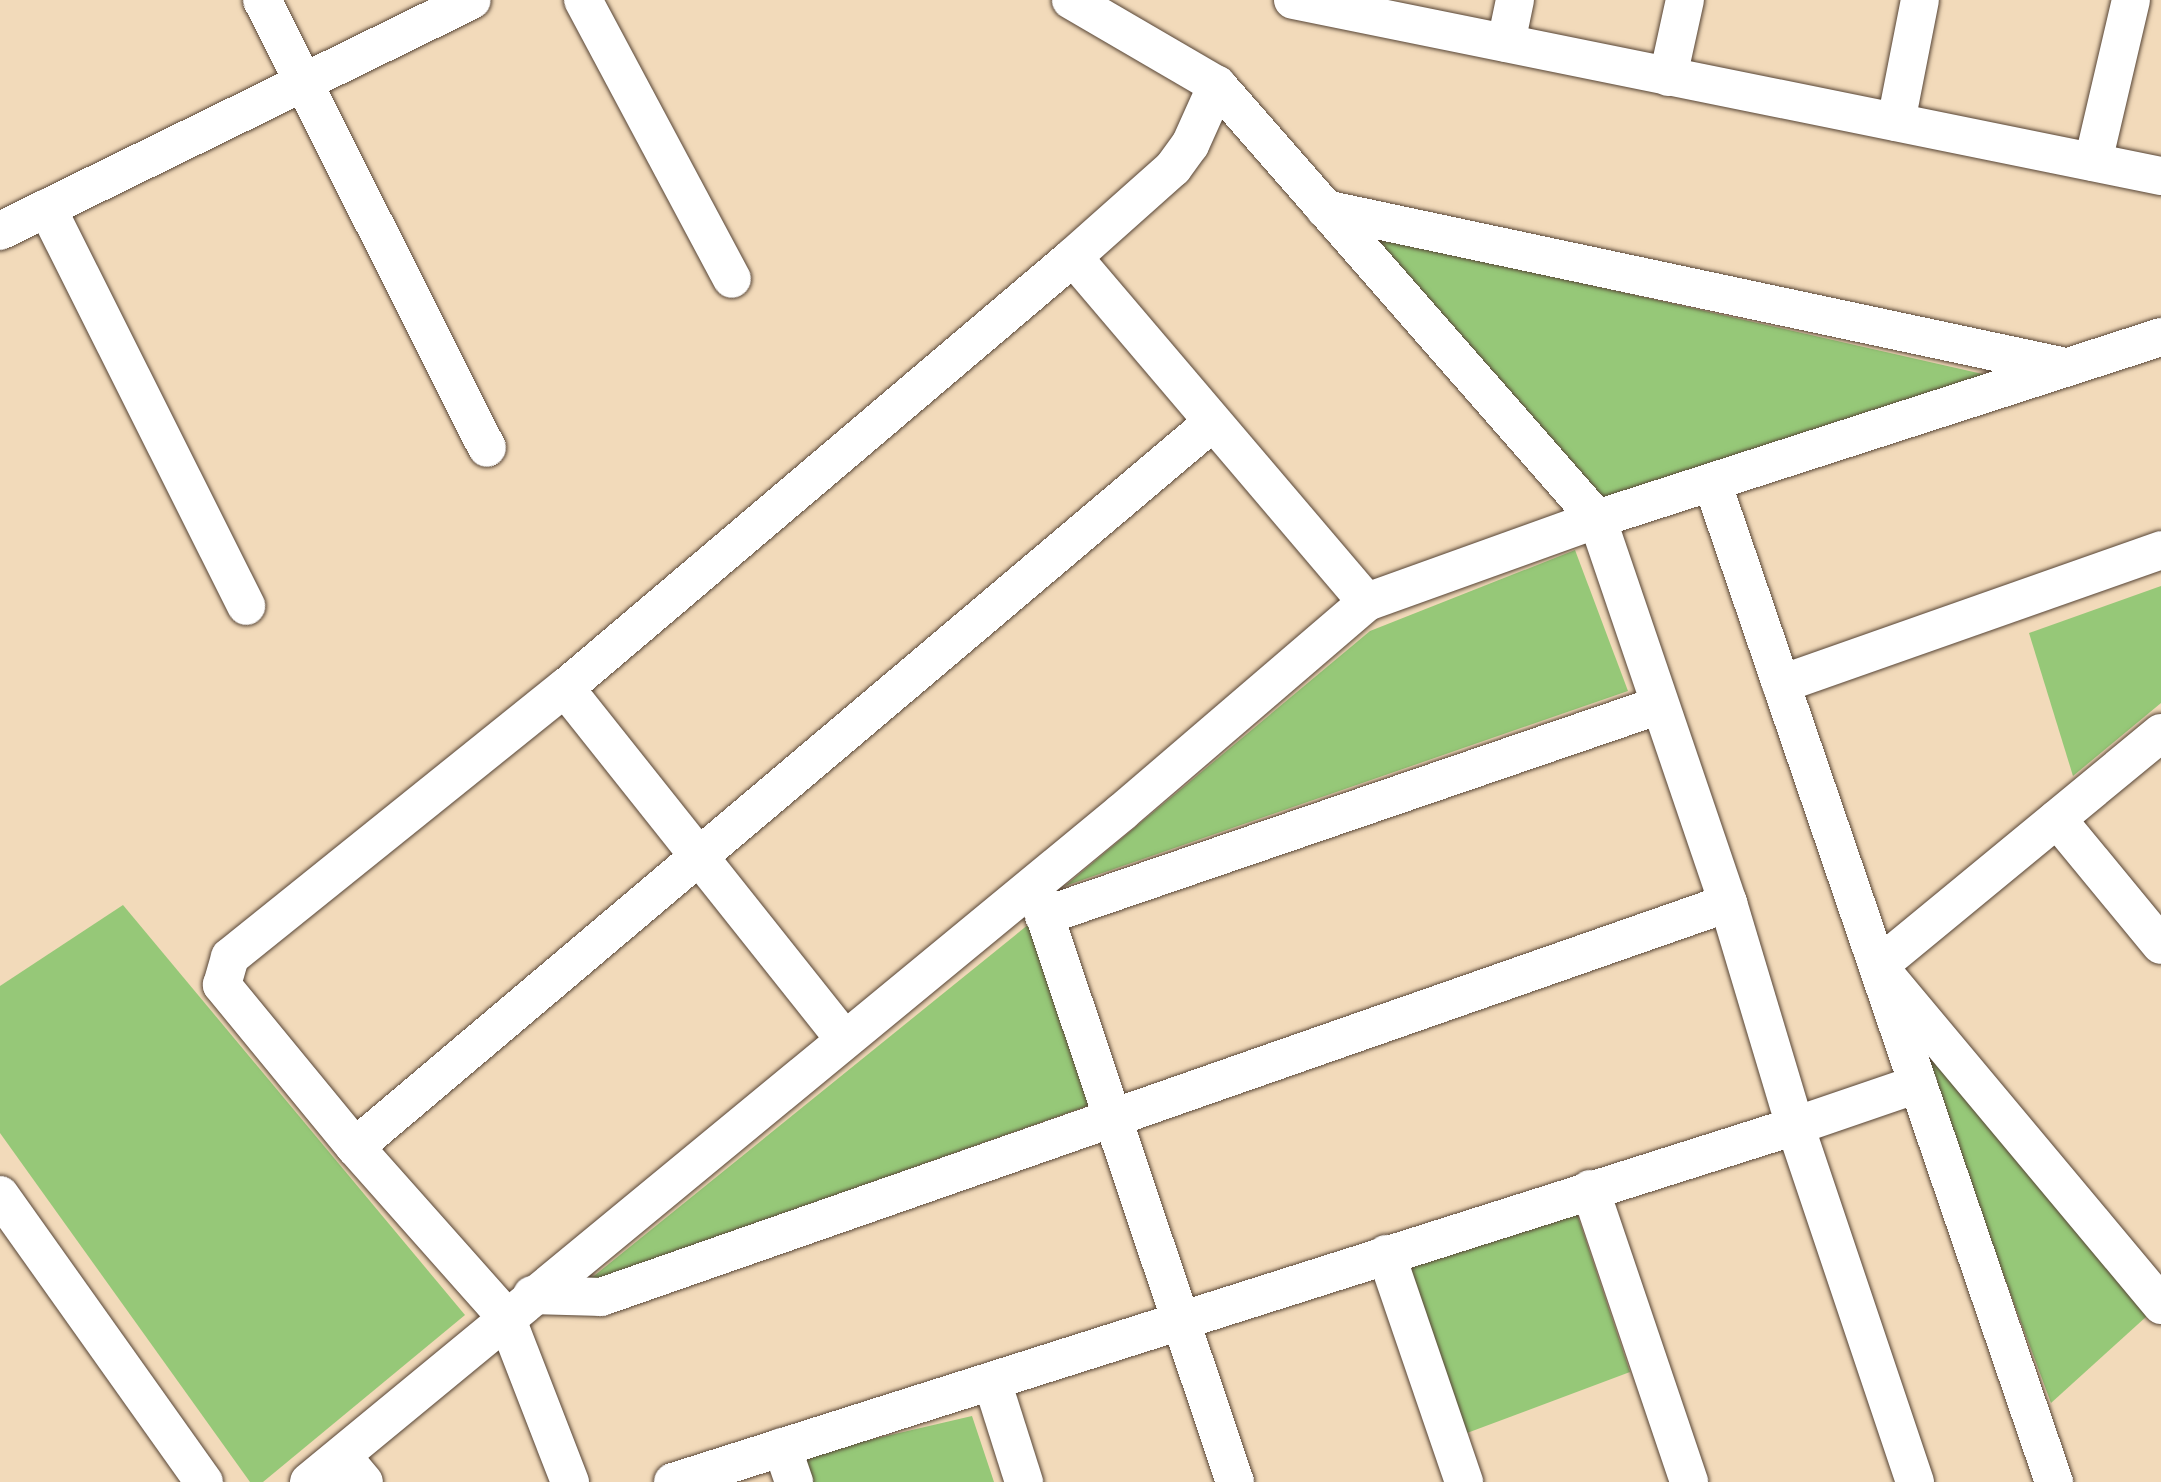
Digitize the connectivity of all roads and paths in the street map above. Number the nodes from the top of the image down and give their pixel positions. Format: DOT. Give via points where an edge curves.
graph roads {
  1 [pos="262,0"];
  2 [pos="472,0"];
  3 [pos="583,0"];
  4 [pos="1071,0"];
  5 [pos="1293,0"];
  6 [pos="1515,0"];
  7 [pos="1685,0"];
  8 [pos="1920,0"];
  9 [pos="2131,0"];
  10 [pos="1351,6"];
  11 [pos="1506,43"];
  12 [pos="1668,77"];
  13 [pos="304,82"];
  14 [pos="1217,85"];
  15 [pos="1896,122"];
  16 [pos="2093,162"];
  17 [pos="2161,176"];
  18 [pos="47,208"];
  19 [pos="1325,209"];
  20 [pos="0,231"];
  21 [pos="1073,257"];
  22 [pos="732,279"];
  23 [pos="2161,337"];
  24 [pos="2067,367"];
  25 [pos="1213,422"];
  26 [pos="487,448"];
  27 [pos="1712,482"];
  28 [pos="1597,519"];
  29 [pos="2161,550"];
  30 [pos="1367,602"];
  31 [pos="246,606"];
  32 [pos="1781,684"];
  33 [pos="565,688"];
  34 [pos="1660,705"];
  35 [pos="2161,733"];
  36 [pos="2057,819"];
  37 [pos="698,855"];
  38 [pos="1039,900"];
  39 [pos="1728,904"];
  40 [pos="2161,945"];
  41 [pos="1878,966"];
  42 [pos="845,1039"];
  43 [pos="1917,1084"];
  44 [pos="1112,1118"];
  45 [pos="1795,1126"];
  46 [pos="355,1147"];
  47 [pos="1590,1189"];
  48 [pos="0,1195"];
  49 [pos="1386,1254"];
  50 [pos="2161,1305"];
  51 [pos="519,1306"];
  52 [pos="1180,1321"];
  53 [pos="992,1381"];
  54 [pos="788,1465"];
  55 [pos="353,1469"];
  56 [pos="204,1482"];
  57 [pos="309,1482"];
  58 [pos="570,1482"];
  59 [pos="673,1482"];
  60 [pos="1024,1482"];
  61 [pos="1236,1482"];
  62 [pos="1464,1482"];
  63 [pos="1689,1482"];
  64 [pos="1915,1482"];
  65 [pos="2054,1482"];
  1 -- 13 [label="street"];
  2 -- 13 [label="street"];
  3 -- 22 [label="street"];
  4 -- 14 [label="street"];
  5 -- 10 [label="street"];
  6 -- 11 [label="street"];
  7 -- 12 [label="street"];
  8 -- 15 [label="street"];
  9 -- 16 [label="street"];
  10 -- 11 [label="street"];
  11 -- 12 [label="street"];
  12 -- 15 [label="street"];
  13 -- 18 [label="street"];
  13 -- 26 [label="street"];
  14 -- 19 [label="street"];
  14 -- 21 [label="street" via="1190,145 1173,168"];
  15 -- 16 [label="street"];
  16 -- 17 [label="street"];
  18 -- 20 [label="street"];
  18 -- 31 [label="street"];
  19 -- 24 [label="street"];
  19 -- 28 [label="street"];
  21 -- 25 [label="street"];
  21 -- 33 [label="street"];
  23 -- 24 [label="street"];
  24 -- 27 [label="street"];
  25 -- 30 [label="street"];
  25 -- 37 [label="street"];
  27 -- 28 [label="street"];
  27 -- 32 [label="street"];
  28 -- 30 [label="street"];
  28 -- 34 [label="street"];
  29 -- 32 [label="street"];
  30 -- 38 [label="street"];
  32 -- 41 [label="street"];
  33 -- 37 [label="street"];
  33 -- 46 [label="street" via="230,957 222,985"];
  34 -- 38 [label="street"];
  34 -- 39 [label="street"];
  35 -- 36 [label="street"];
  36 -- 40 [label="street"];
  36 -- 41 [label="street"];
  37 -- 42 [label="street"];
  37 -- 46 [label="street"];
  38 -- 42 [label="street"];
  38 -- 44 [label="street"];
  39 -- 44 [label="street"];
  39 -- 45 [label="street"];
  41 -- 43 [label="street"];
  41 -- 50 [label="street"];
  42 -- 51 [label="street"];
  43 -- 45 [label="street"];
  43 -- 65 [label="street"];
  44 -- 51 [label="street" via="601,1297"];
  44 -- 52 [label="street"];
  45 -- 47 [label="street"];
  45 -- 64 [label="street"];
  46 -- 51 [label="street"];
  47 -- 49 [label="street"];
  47 -- 63 [label="street"];
  48 -- 56 [label="street"];
  49 -- 52 [label="street"];
  49 -- 62 [label="street"];
  51 -- 55 [label="street"];
  51 -- 58 [label="street"];
  52 -- 53 [label="street"];
  52 -- 61 [label="street"];
  53 -- 54 [label="street"];
  53 -- 60 [label="street"];
  54 -- 59 [label="street"];
  55 -- 57 [label="street"];
}
